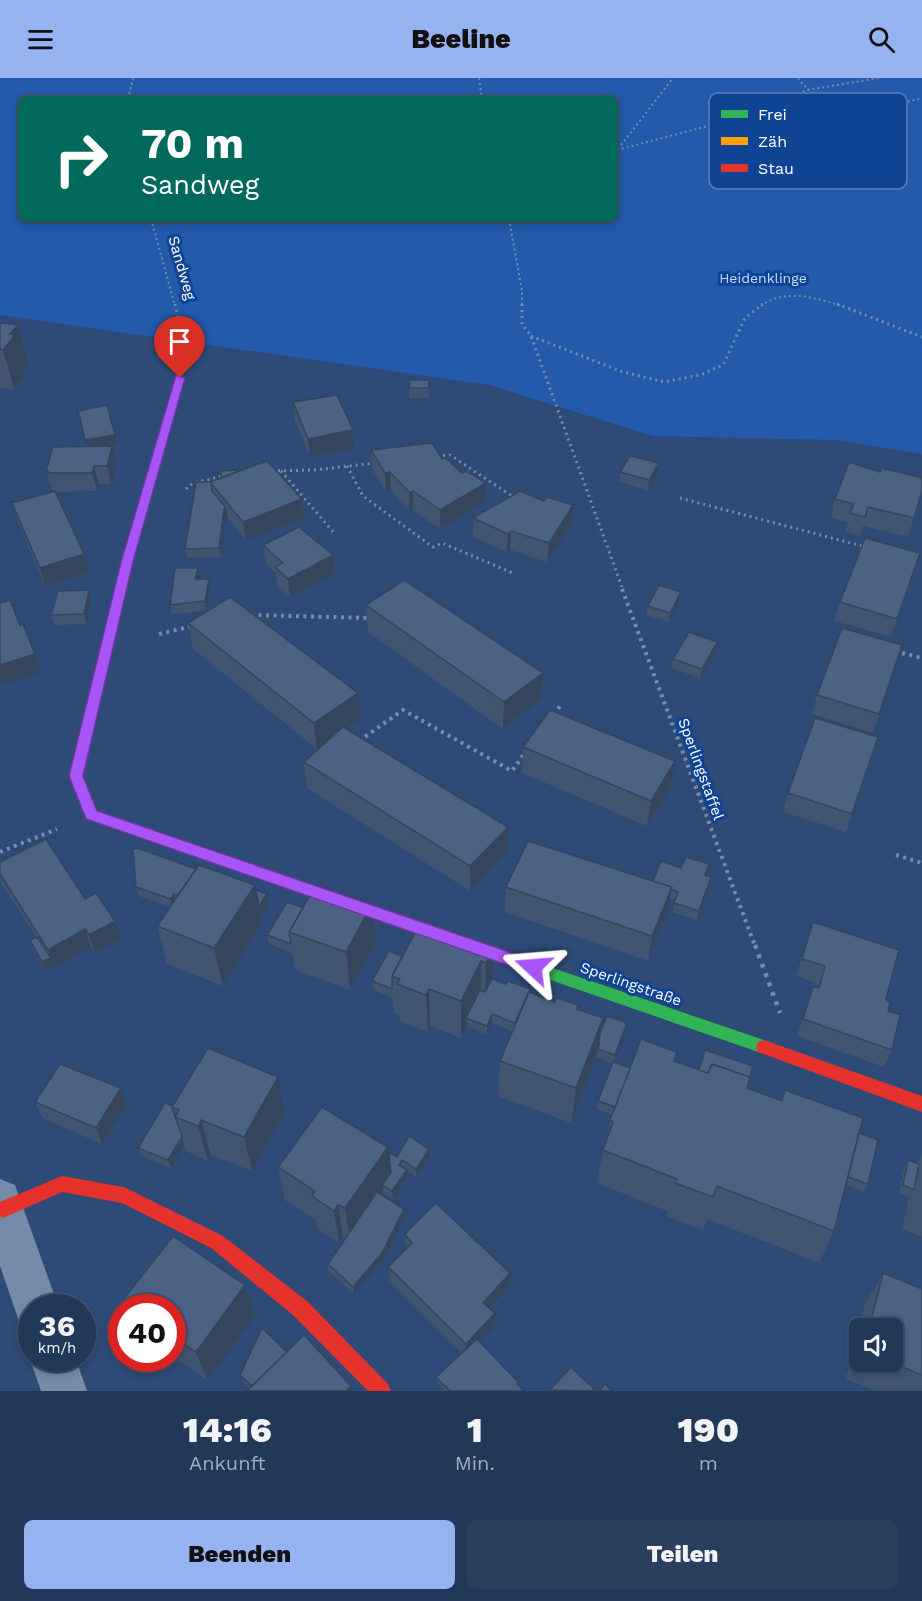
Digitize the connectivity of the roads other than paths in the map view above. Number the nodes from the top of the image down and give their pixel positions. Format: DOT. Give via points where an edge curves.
graph roads {
  1 [pos="180,378"];
  2 [pos="922,1104"];
  3 [pos="2,1205"];
  4 [pos="31,1294"];
  5 [pos="57,1372"];
  6 [pos="64,1391"];
  7 [pos="381,1391"];
  1 -- 2 [label="street, Sperlingstraße" via="127,562 76,776 91,815"];
  3 -- 4 [label="street"];
  3 -- 7 [label="street" via="62,1184 124,1195 217,1242 300,1308"];
  5 -- 6 [label="street"];
}
